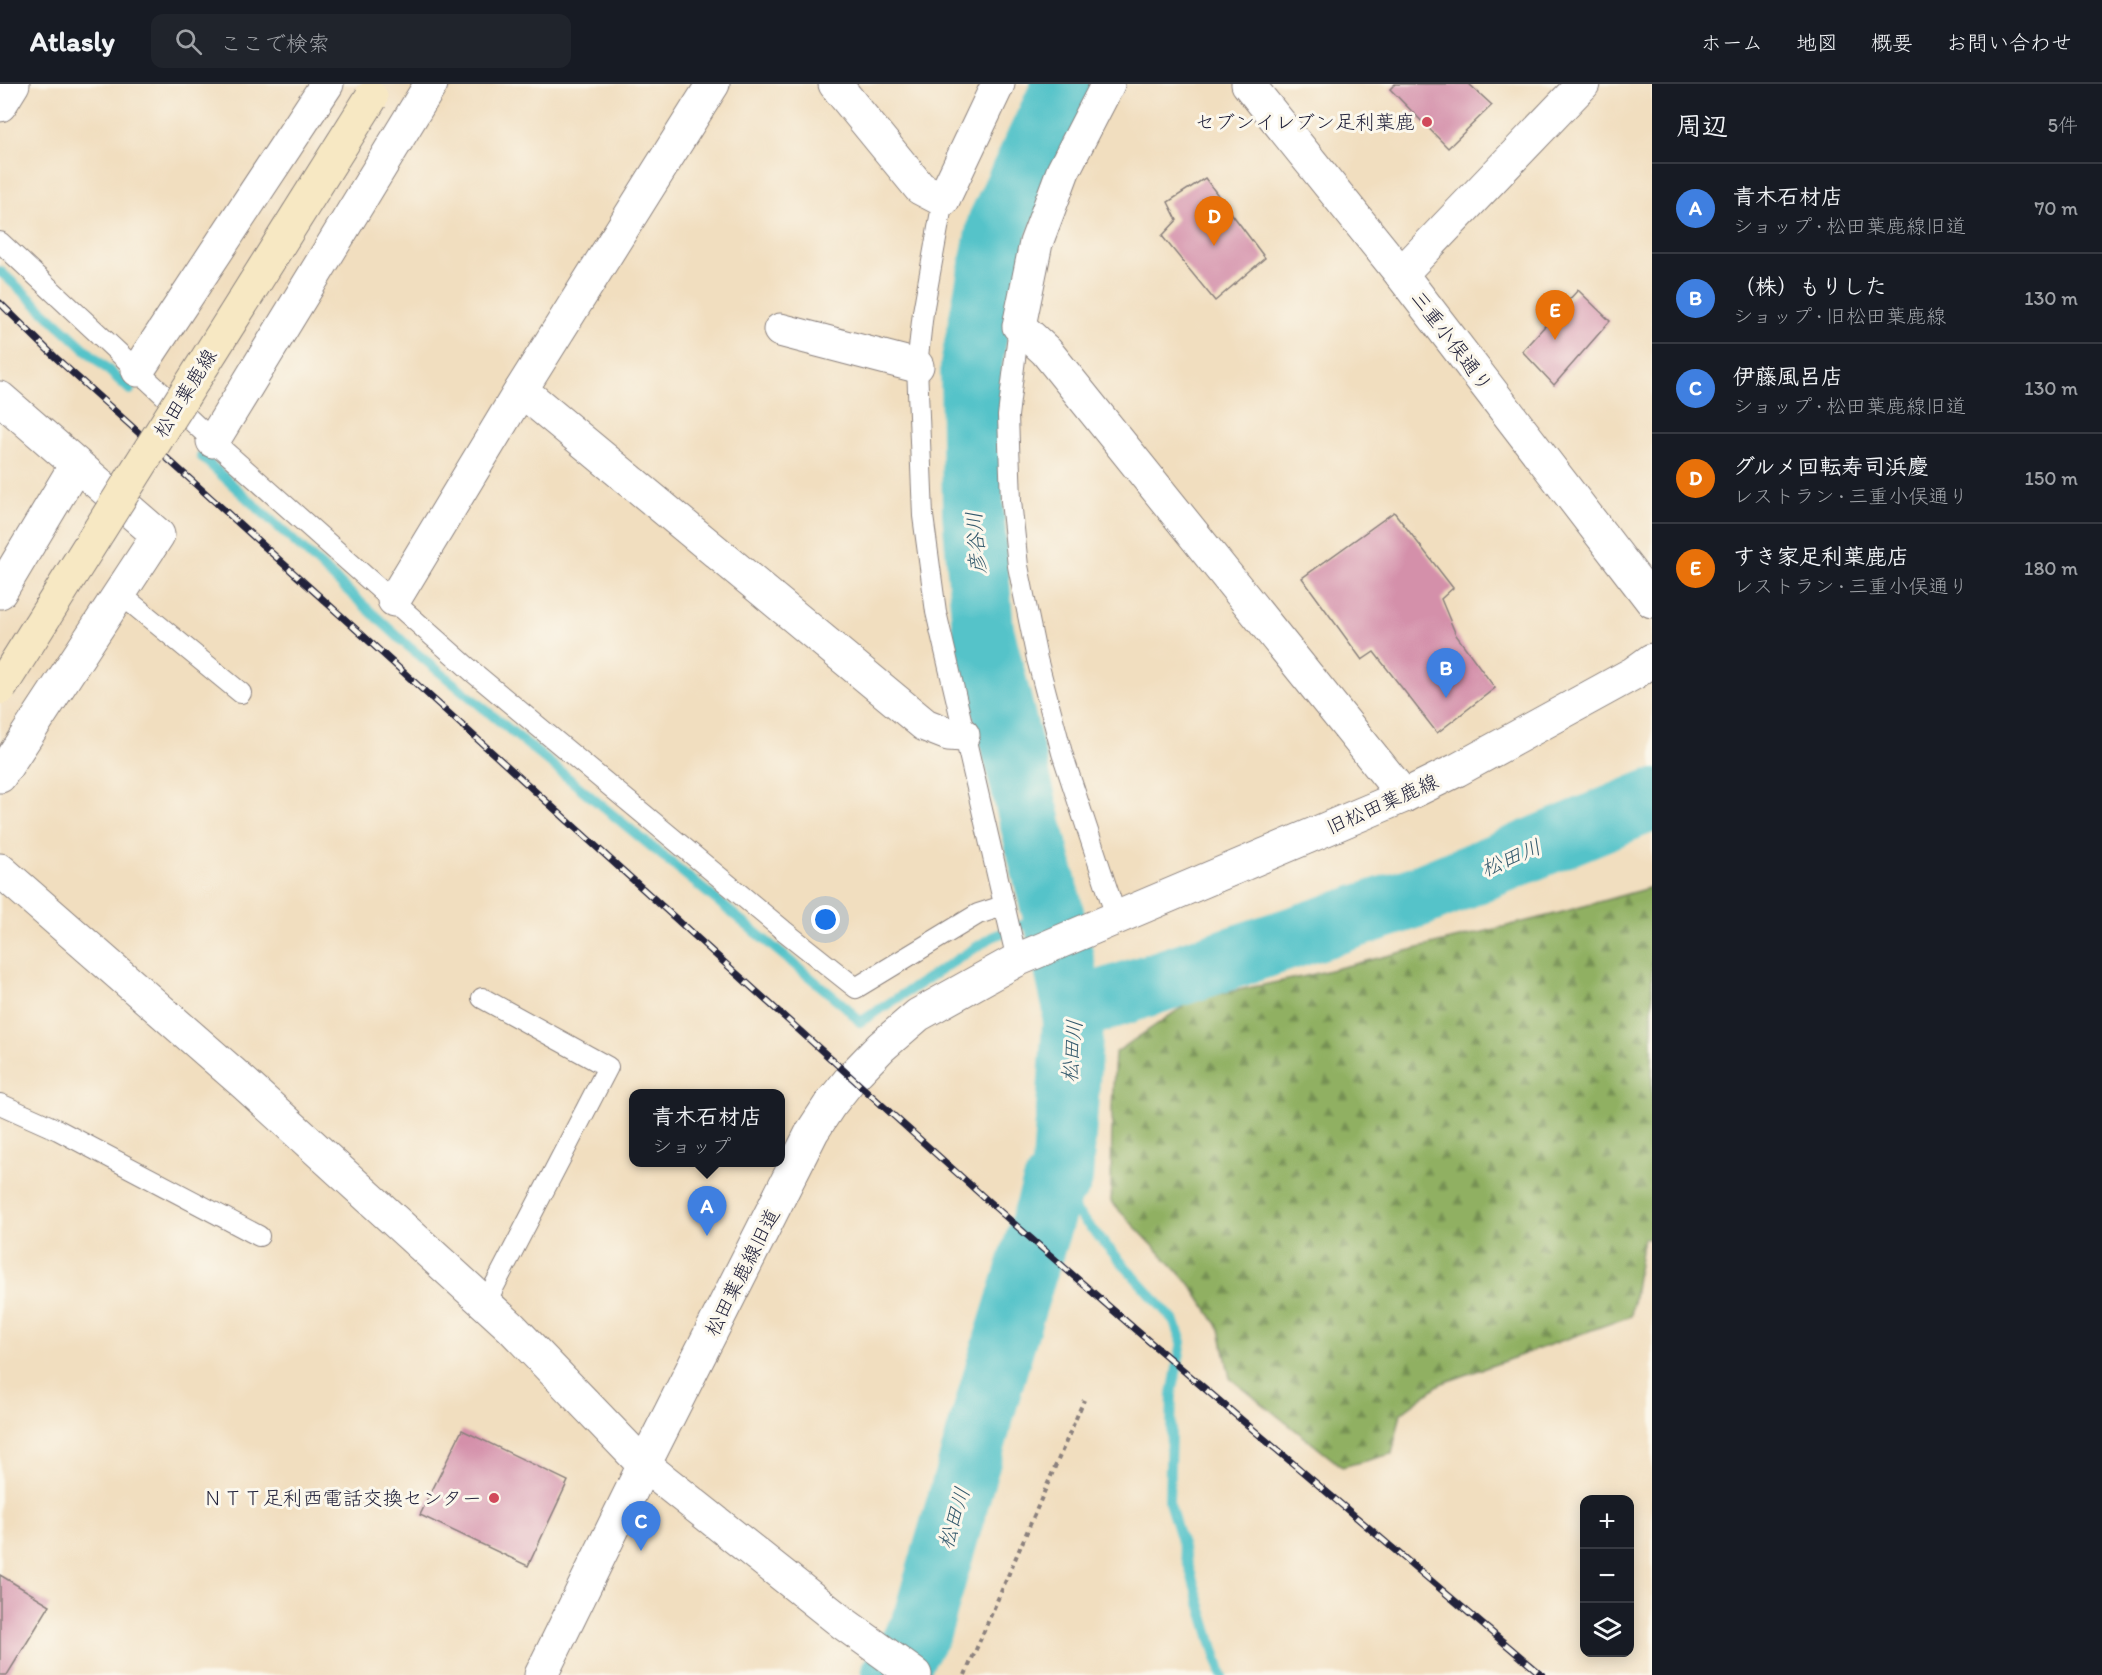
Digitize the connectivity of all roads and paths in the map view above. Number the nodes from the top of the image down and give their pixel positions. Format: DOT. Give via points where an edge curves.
graph roads {
  1 [pos="13,84"];
  2 [pos="327,84"];
  3 [pos="431,84"];
  4 [pos="713,84"];
  5 [pos="835,84"];
  6 [pos="998,84"];
  7 [pos="1108,84"];
  8 [pos="1248,84"];
  9 [pos="1583,84"];
  10 [pos="371,98"];
  11 [pos="0,105"];
  12 [pos="943,200"];
  13 [pos="0,242"];
  14 [pos="1401,274"];
  15 [pos="1019,326"];
  16 [pos="780,330"];
  17 [pos="917,366"];
  18 [pos="138,370"];
  19 [pos="521,390"];
  20 [pos="0,398"];
  21 [pos="213,441"];
  22 [pos="76,465"];
  23 [pos="0,592"];
  24 [pos="118,592"];
  25 [pos="394,600"];
  26 [pos="1652,602"];
  27 [pos="1652,660"];
  28 [pos="0,688"];
  29 [pos="241,693"];
  30 [pos="963,735"];
  31 [pos="0,776"];
  32 [pos="1404,796"];
  33 [pos="0,870"];
  34 [pos="1005,913"];
  35 [pos="1109,923"];
  36 [pos="1022,950"];
  37 [pos="482,998"];
  38 [pos="0,1104"];
  39 [pos="259,1236"];
  40 [pos="485,1304"];
  41 [pos="1084,1400"];
  42 [pos="644,1465"];
  43 [pos="541,1675"];
  44 [pos="915,1675"];
  45 [pos="965,1675"];
  1 -- 11 [label="street"];
  2 -- 18 [label="street"];
  3 -- 21 [label="street"];
  4 -- 19 [label="street"];
  5 -- 12 [label="street" via="920,188"];
  6 -- 12 [label="street"];
  7 -- 15 [label="street" via="1064,171 1036,243"];
  8 -- 14 [label="street, 三重小俣通り"];
  9 -- 14 [label="street"];
  10 -- 28 [label="main road, 松田葉鹿線, bridge"];
  12 -- 17 [label="lane" via="922,312"];
  13 -- 18 [label="lane"];
  14 -- 26 [label="street, 三重小俣通り"];
  15 -- 32 [label="street" via="1054,361"];
  15 -- 35 [label="lane" via="1008,416 1018,566 1037,659"];
  16 -- 17 [label="street"];
  17 -- 30 [label="lane" via="922,516 936,612"];
  18 -- 21 [label="lane"];
  19 -- 25 [label="street"];
  19 -- 30 [label="street" via="925,725"];
  20 -- 22 [label="street"];
  21 -- 25 [label="lane"];
  22 -- 23 [label="street"];
  22 -- 24 [label="street" via="158,535"];
  24 -- 29 [label="lane"];
  24 -- 31 [label="street"];
  25 -- 34 [label="lane" via="483,680 856,988 978,914"];
  27 -- 32 [label="street, 旧松田葉鹿線" via="1528,732"];
  30 -- 34 [label="lane"];
  32 -- 35 [label="street, 旧松田葉鹿線"];
  33 -- 40 [label="street" via="245,1084"];
  34 -- 36 [label="lane"];
  35 -- 36 [label="street, 旧松田葉鹿線"];
  36 -- 42 [label="street, 松田葉鹿線旧道" via="918,1016 881,1047 829,1106"];
  37 -- 40 [label="lane" via="608,1067"];
  38 -- 39 [label="lane" via="58,1130"];
  40 -- 42 [label="street"];
  41 -- 45 [label="path"];
  42 -- 43 [label="street, 松田葉鹿線旧道"];
  42 -- 44 [label="street"];
}
